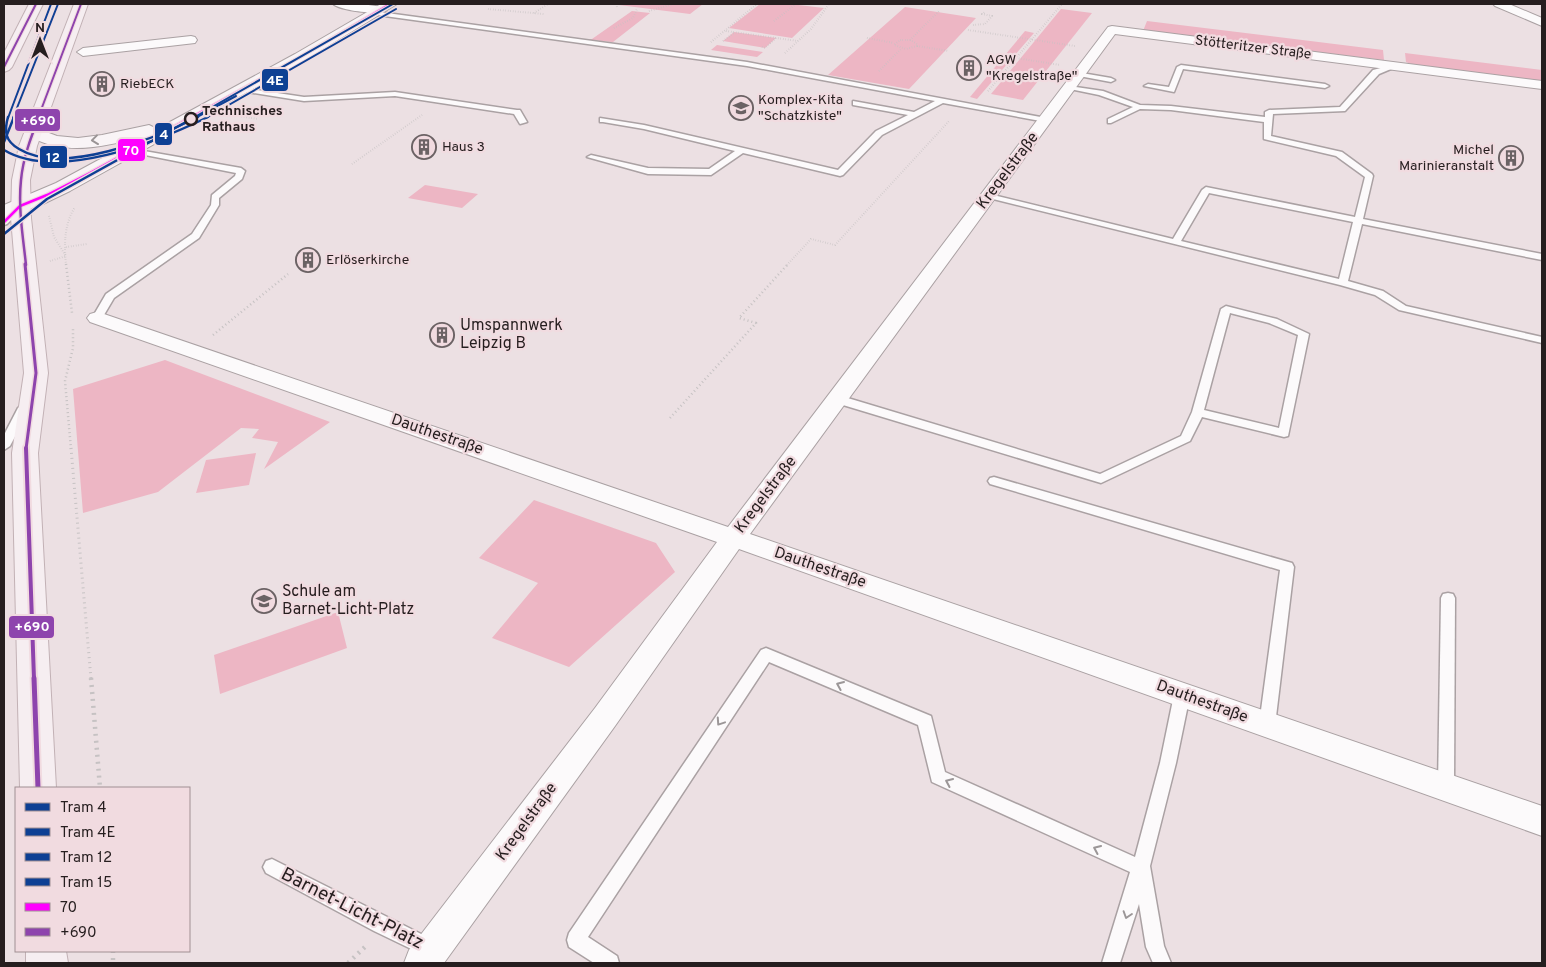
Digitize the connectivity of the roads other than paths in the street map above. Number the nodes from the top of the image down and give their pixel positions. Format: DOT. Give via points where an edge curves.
graph roads {
  1 [pos="36,4"];
  2 [pos="81,4"];
  3 [pos="339,4"];
  4 [pos="1499,4"];
  5 [pos="380,9"];
  6 [pos="1542,22"];
  7 [pos="1112,30"];
  8 [pos="191,40"];
  9 [pos="1393,50"];
  10 [pos="83,52"];
  11 [pos="1394,66"];
  12 [pos="4,67"];
  13 [pos="1082,71"];
  14 [pos="1111,80"];
  15 [pos="1542,85"];
  16 [pos="1148,86"];
  17 [pos="1325,86"];
  18 [pos="1069,88"];
  19 [pos="241,89"];
  20 [pos="941,100"];
  21 [pos="856,104"];
  22 [pos="1139,107"];
  23 [pos="914,114"];
  24 [pos="602,120"];
  25 [pos="1046,120"];
  26 [pos="1268,120"];
  27 [pos="1111,121"];
  28 [pos="523,122"];
  29 [pos="177,124"];
  30 [pos="33,132"];
  31 [pos="130,150"];
  32 [pos="741,150"];
  33 [pos="591,157"];
  34 [pos="989,197"];
  35 [pos="9,209"];
  36 [pos="4,222"];
  37 [pos="1358,222"];
  38 [pos="1176,242"];
  39 [pos="1542,257"];
  40 [pos="1344,283"];
  41 [pos="97,318"];
  42 [pos="1542,340"];
  43 [pos="36,387"];
  44 [pos="837,399"];
  45 [pos="1198,412"];
  46 [pos="4,446"];
  47 [pos="994,481"];
  48 [pos="733,538"];
  49 [pos="1448,598"];
  50 [pos="1182,694"];
  51 [pos="1267,725"];
  52 [pos="38,787"];
  53 [pos="1446,787"];
  54 [pos="1542,821"];
  55 [pos="272,867"];
  56 [pos="1142,869"];
  57 [pos="427,957"];
  58 [pos="610,963"];
  59 [pos="1111,963"];
  60 [pos="1162,963"];
  1 -- 12 [label="main road"];
  2 -- 30 [label="main road"];
  3 -- 5 [label="street"];
  4 -- 6 [label="street"];
  5 -- 19 [label="main road"];
  5 -- 20 [label="lane" via="769,68"];
  7 -- 11 [label="street, Stötteritzer Straße"];
  7 -- 13 [label="street, Kregelstraße"];
  8 -- 10 [label="street"];
  9 -- 11 [label="street"];
  11 -- 15 [label="street, Stötteritzer Straße"];
  11 -- 26 [label="lane" via="1376,72 1342,109 1269,112"];
  13 -- 14 [label="lane"];
  13 -- 18 [label="street, Kregelstraße"];
  16 -- 17 [label="lane" via="1171,90 1181,67"];
  18 -- 22 [label="lane" via="1100,93"];
  18 -- 25 [label="street, Kregelstraße"];
  19 -- 28 [label="lane" via="304,99 394,94 517,112"];
  19 -- 29 [label="main road"];
  20 -- 23 [label="lane"];
  20 -- 25 [label="lane"];
  21 -- 23 [label="lane"];
  22 -- 26 [label="lane"];
  22 -- 27 [label="lane"];
  23 -- 32 [label="lane" via="879,133 840,173"];
  24 -- 32 [label="lane"];
  25 -- 34 [label="street, Kregelstraße"];
  26 -- 37 [label="lane" via="1266,137 1339,154 1369,176"];
  29 -- 30 [label="main road, one-way" via="79,142 53,141"];
  29 -- 31 [label="main road"];
  30 -- 35 [label="main road"];
  31 -- 35 [label="main road" via="63,187"];
  31 -- 41 [label="lane" via="241,171 239,177 215,197 215,205 196,236 110,296"];
  32 -- 33 [label="lane" via="711,172 648,171"];
  34 -- 38 [label="lane"];
  34 -- 44 [label="street, Kregelstraße"];
  35 -- 36 [label="lane"];
  35 -- 43 [label="main road"];
  37 -- 38 [label="lane" via="1206,190"];
  37 -- 39 [label="lane"];
  37 -- 40 [label="lane"];
  38 -- 40 [label="lane"];
  40 -- 42 [label="lane" via="1379,293 1403,308"];
  41 -- 48 [label="street, Dauthestraße"];
  43 -- 46 [label="lane"];
  43 -- 52 [label="main road" via="25,454"];
  44 -- 45 [label="lane" via="1101,479 1186,438"];
  44 -- 48 [label="street, Kregelstraße"];
  45 -- 45 [label="lane" via="1284,433 1304,334 1273,321 1226,309"];
  47 -- 51 [label="lane" via="1287,567"];
  48 -- 50 [label="street, Dauthestraße"];
  48 -- 57 [label="street, Kregelstraße"];
  49 -- 53 [label="lane"];
  50 -- 51 [label="street, Dauthestraße"];
  50 -- 56 [label="lane"];
  51 -- 53 [label="street, Dauthestraße"];
  53 -- 54 [label="street, Dauthestraße"];
  55 -- 57 [label="lane, Barnet-Licht-Platz" via="380,925"];
  56 -- 58 [label="lane, one-way" via="938,777 925,720 766,654 576,940"];
  56 -- 59 [label="lane, one-way"];
  56 -- 60 [label="lane" via="1155,947"];
}
